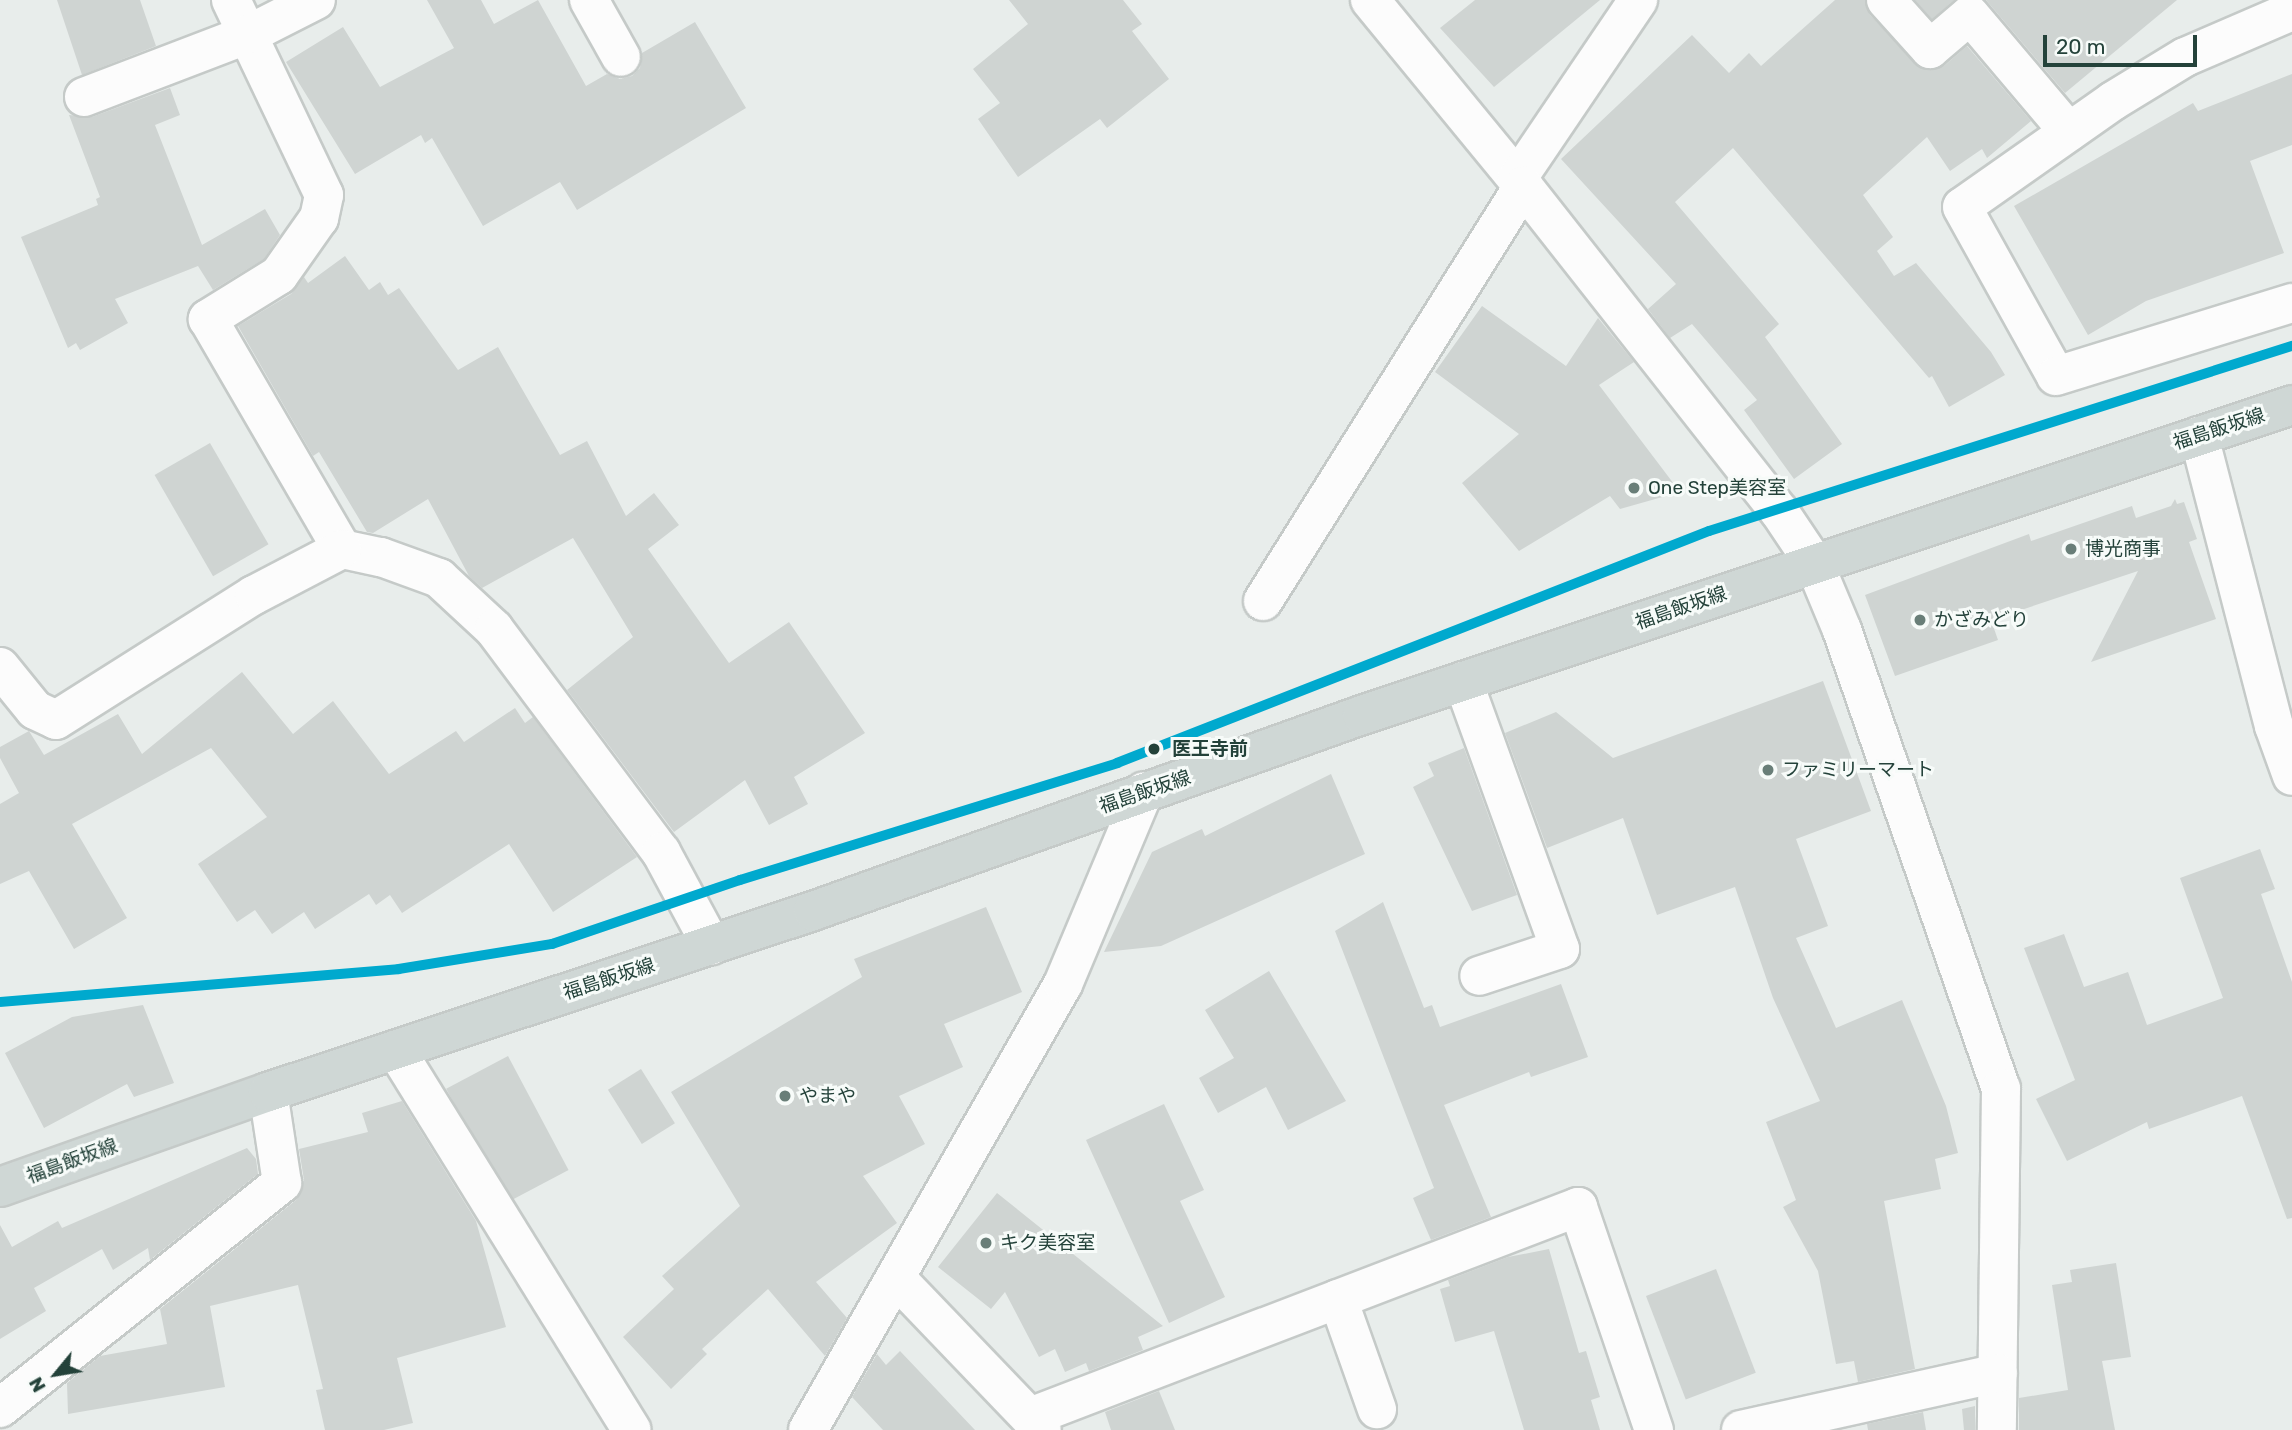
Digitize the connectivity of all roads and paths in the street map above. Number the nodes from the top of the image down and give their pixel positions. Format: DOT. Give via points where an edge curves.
graph roads {
  1 [pos="231,0"];
  2 [pos="316,0"];
  3 [pos="589,0"];
  4 [pos="1370,0"];
  5 [pos="1638,0"];
  6 [pos="1886,0"];
  7 [pos="2292,11"];
  8 [pos="249,34"];
  9 [pos="621,57"];
  10 [pos="84,97"];
  11 [pos="2069,132"];
  12 [pos="1520,182"];
  13 [pos="2292,303"];
  14 [pos="2292,405"];
  15 [pos="2199,436"];
  16 [pos="341,549"];
  17 [pos="1814,563"];
  18 [pos="1263,601"];
  19 [pos="0,667"];
  20 [pos="1463,681"];
  21 [pos="2292,776"];
  22 [pos="1144,791"];
  23 [pos="711,945"];
  24 [pos="1479,976"];
  25 [pos="396,1050"];
  26 [pos="268,1092"];
  27 [pos="0,1187"];
  28 [pos="897,1279"];
  29 [pos="1338,1299"];
  30 [pos="1997,1373"];
  31 [pos="0,1408"];
  32 [pos="1377,1409"];
  33 [pos="1036,1423"];
  34 [pos="632,1430"];
  35 [pos="808,1430"];
  36 [pos="1654,1430"];
  37 [pos="1741,1430"];
  38 [pos="1997,1430"];
  1 -- 8 [label="street"];
  2 -- 8 [label="street"];
  3 -- 9 [label="street"];
  4 -- 12 [label="street"];
  5 -- 12 [label="street"];
  6 -- 11 [label="street" via="1930,49 1970,15"];
  7 -- 11 [label="street" via="2185,58"];
  8 -- 10 [label="street"];
  8 -- 16 [label="street" via="324,195 319,218 279,275 208,319"];
  11 -- 13 [label="street" via="1962,207 2056,376"];
  12 -- 17 [label="street" via="1779,511"];
  12 -- 18 [label="street"];
  14 -- 15 [label="main road, 福島飯坂線"];
  15 -- 17 [label="main road, 福島飯坂線"];
  15 -- 21 [label="street" via="2274,726"];
  16 -- 19 [label="street" via="254,595 56,720 35,710"];
  16 -- 23 [label="street" via="381,556 439,578 494,629 661,852"];
  17 -- 20 [label="main road, 福島飯坂線"];
  17 -- 30 [label="street" via="1842,630 2001,1088"];
  20 -- 22 [label="main road, 福島飯坂線"];
  20 -- 24 [label="street" via="1560,949"];
  22 -- 23 [label="main road, 福島飯坂線"];
  22 -- 28 [label="street" via="1063,984"];
  23 -- 25 [label="main road, 福島飯坂線"];
  25 -- 26 [label="main road, 福島飯坂線"];
  25 -- 34 [label="street"];
  26 -- 27 [label="main road, 福島飯坂線"];
  26 -- 31 [label="street" via="282,1183"];
  28 -- 33 [label="street"];
  28 -- 35 [label="street"];
  29 -- 32 [label="street"];
  29 -- 33 [label="street"];
  29 -- 36 [label="street" via="1578,1207"];
  30 -- 37 [label="street"];
  30 -- 38 [label="street"];
}
